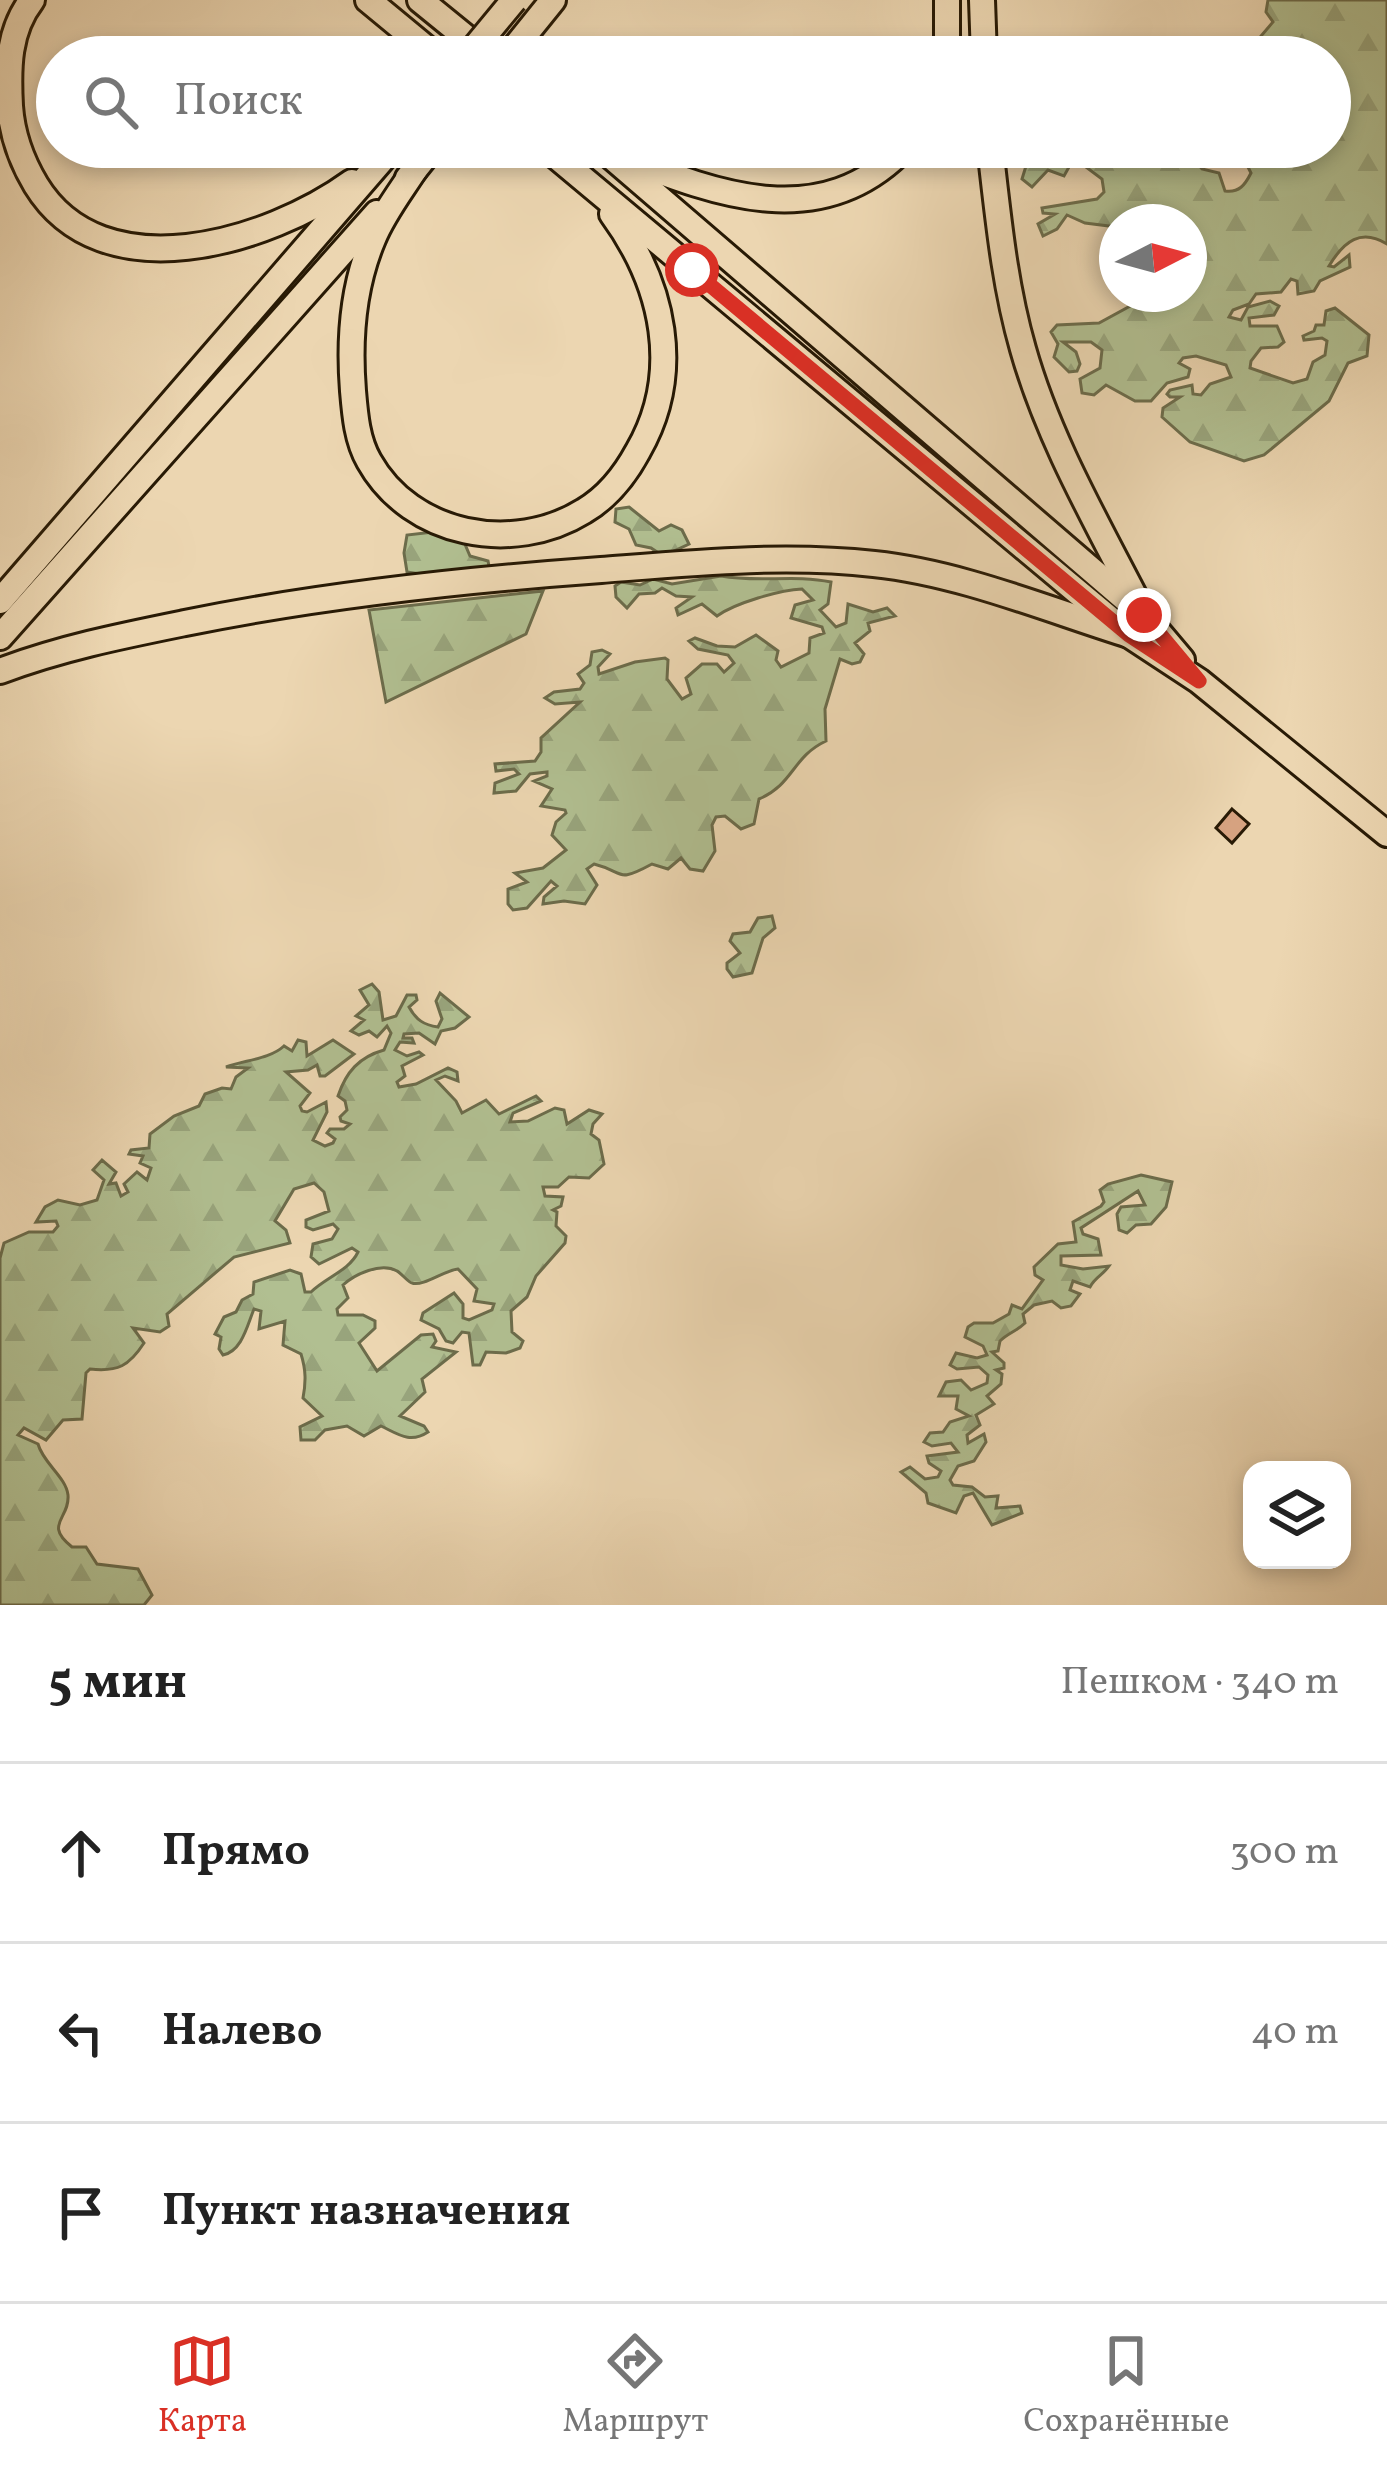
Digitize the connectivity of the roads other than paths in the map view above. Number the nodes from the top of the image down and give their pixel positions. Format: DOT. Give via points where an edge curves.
graph roads {
  1 [pos="32,0"];
  2 [pos="368,0"];
  3 [pos="420,0"];
  4 [pos="514,0"];
  5 [pos="553,0"];
  6 [pos="947,0"];
  7 [pos="982,0"];
  8 [pos="412,36"];
  9 [pos="464,36"];
  10 [pos="484,36"];
  11 [pos="523,36"];
  12 [pos="947,36"];
  13 [pos="983,36"];
  14 [pos="367,168"];
  15 [pos="374,168"];
  16 [pos="571,168"];
  17 [pos="624,168"];
  18 [pos="651,168"];
  19 [pos="881,168"];
  20 [pos="993,168"];
  21 [pos="416,169"];
  22 [pos="583,178"];
  23 [pos="0,601"];
  24 [pos="1137,625"];
  25 [pos="0,637"];
  26 [pos="0,671"];
  27 [pos="1387,834"];
  1 -- 14 [label="main road" via="9,60 17,146 61,217 102,241 172,247 249,232 323,201"];
  2 -- 8 [label="main road"];
  3 -- 9 [label="main road"];
  4 -- 10 [label="main road, bridge"];
  5 -- 11 [label="main road"];
  6 -- 12 [label="main road"];
  7 -- 13 [label="main road"];
  15 -- 23 [label="main road"];
  16 -- 22 [label="main road"];
  17 -- 24 [label="main road"];
  18 -- 19 [label="main road" via="703,189 791,200 834,192"];
  20 -- 24 [label="main road" via="1024,353"];
  21 -- 22 [label="main road" via="372,240 362,277 351,342 357,423 368,459 393,492 428,517 486,536 553,526 598,502 633,461 659,408 665,356 654,293 633,244"];
  21 -- 25 [label="main road"];
  22 -- 24 [label="main road"];
  24 -- 26 [label="main road" via="878,564 689,563 494,577 254,609 57,649"];
  24 -- 27 [label="main road"];
}
